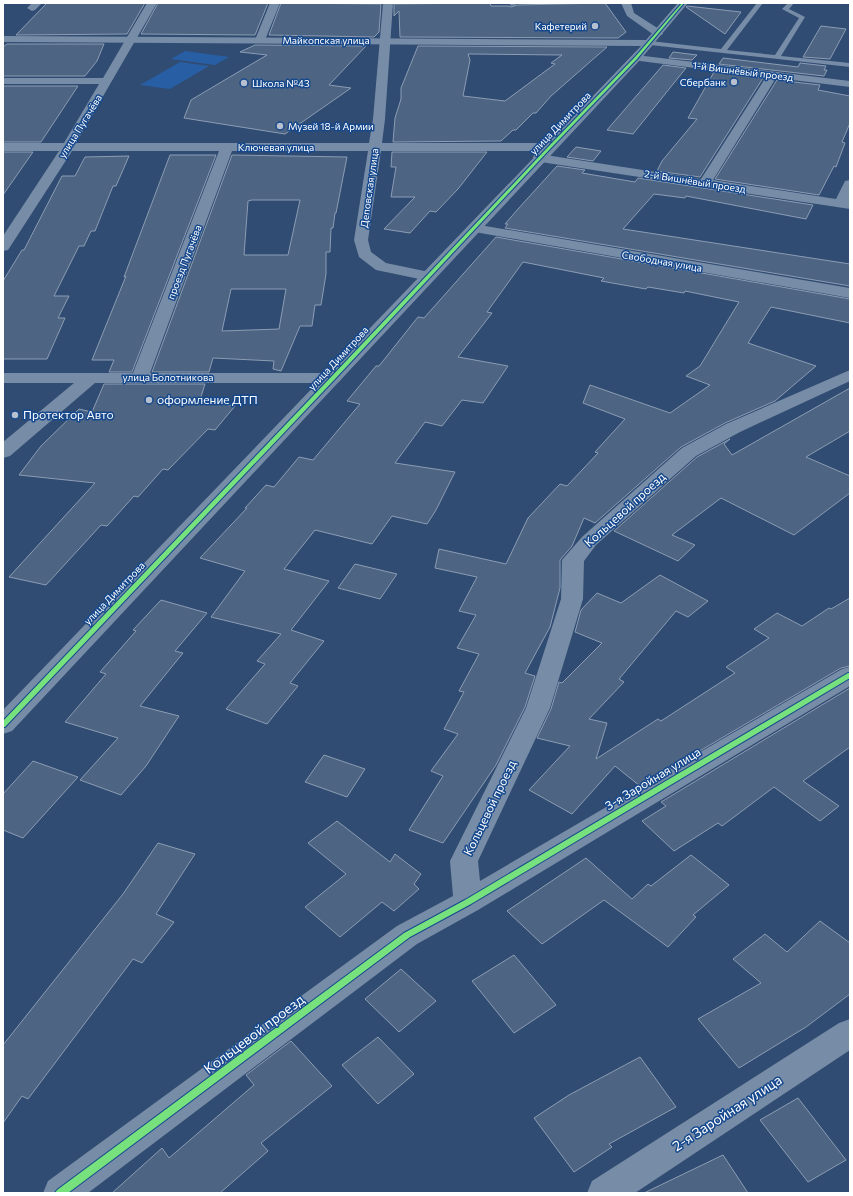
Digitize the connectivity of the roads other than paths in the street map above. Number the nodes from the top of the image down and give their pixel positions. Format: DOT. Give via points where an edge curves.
graph roads {
  1 [pos="152,3"];
  2 [pos="275,3"];
  3 [pos="388,3"];
  4 [pos="626,3"];
  5 [pos="683,3"];
  6 [pos="760,3"];
  7 [pos="791,3"];
  8 [pos="658,34"];
  9 [pos="3,39"];
  10 [pos="131,39"];
  11 [pos="260,40"];
  12 [pos="386,40"];
  13 [pos="650,43"];
  14 [pos="723,50"];
  15 [pos="777,56"];
  16 [pos="636,58"];
  17 [pos="850,65"];
  18 [pos="773,75"];
  19 [pos="3,81"];
  20 [pos="108,81"];
  21 [pos="850,84"];
  22 [pos="375,146"];
  23 [pos="3,147"];
  24 [pos="68,147"];
  25 [pos="227,147"];
  26 [pos="544,152"];
  27 [pos="705,183"];
  28 [pos="850,184"];
  29 [pos="846,204"];
  30 [pos="474,228"];
  31 [pos="3,247"];
  32 [pos="429,276"];
  33 [pos="850,293"];
  34 [pos="850,375"];
  35 [pos="140,377"];
  36 [pos="3,378"];
  37 [pos="91,378"];
  38 [pos="333,378"];
  39 [pos="3,452"];
  40 [pos="850,675"];
  41 [pos="3,725"];
  42 [pos="468,902"];
  43 [pos="850,1033"];
  44 [pos="60,1193"];
  45 [pos="604,1193"];
  1 -- 10 [label="street, улица Пугачёва"];
  2 -- 11 [label="street"];
  3 -- 12 [label="street, Деповская улица"];
  4 -- 8 [label="street" via="630,14"];
  5 -- 8 [label="street, улица Димитрова"];
  6 -- 14 [label="lane"];
  7 -- 15 [label="lane" via="785,9 802,17"];
  8 -- 13 [label="street, улица Димитрова"];
  9 -- 10 [label="street, Майкопская улица"];
  10 -- 11 [label="street, Майкопская улица"];
  10 -- 20 [label="street, улица Пугачёва"];
  11 -- 12 [label="street, Майкопская улица"];
  12 -- 13 [label="street, Майкопская улица"];
  12 -- 22 [label="street, Деповская улица"];
  13 -- 14 [label="lane"];
  13 -- 16 [label="street, улица Димитрова"];
  14 -- 15 [label="lane"];
  15 -- 17 [label="lane"];
  16 -- 18 [label="street, 1-й Вишнёвый проезд"];
  16 -- 26 [label="street, улица Димитрова"];
  18 -- 21 [label="street, 1-й Вишнёвый проезд"];
  18 -- 27 [label="street"];
  19 -- 20 [label="street"];
  20 -- 24 [label="street, улица Пугачёва"];
  22 -- 25 [label="street, Ключевая улица"];
  22 -- 26 [label="street, Ключевая улица"];
  22 -- 32 [label="street, Деповская улица" via="361,240 364,254 381,267"];
  23 -- 24 [label="street, Ключевая улица"];
  24 -- 25 [label="street, Ключевая улица"];
  24 -- 31 [label="street, улица Пугачёва"];
  25 -- 35 [label="street, проезд Пугачёва"];
  26 -- 27 [label="street, 2-й Вишнёвый проезд"];
  26 -- 30 [label="street, улица Димитрова"];
  27 -- 29 [label="street, 2-й Вишнёвый проезд"];
  28 -- 29 [label="street"];
  30 -- 32 [label="street, улица Димитрова"];
  30 -- 33 [label="street, Свободная улица"];
  32 -- 38 [label="street, улица Димитрова"];
  34 -- 42 [label="street, Кольцевой проезд" via="733,428 689,452 588,541 573,560 572,599 538,708 464,861"];
  35 -- 37 [label="street, улица Болотникова"];
  35 -- 38 [label="street, улица Болотникова"];
  36 -- 37 [label="street, улица Болотникова"];
  37 -- 39 [label="street"];
  38 -- 41 [label="street, улица Димитрова"];
  40 -- 42 [label="street, 3-я Заройная улица"];
  42 -- 44 [label="street, Кольцевой проезд" via="407,935"];
  43 -- 45 [label="street, 2-я Заройная улица"];
}
